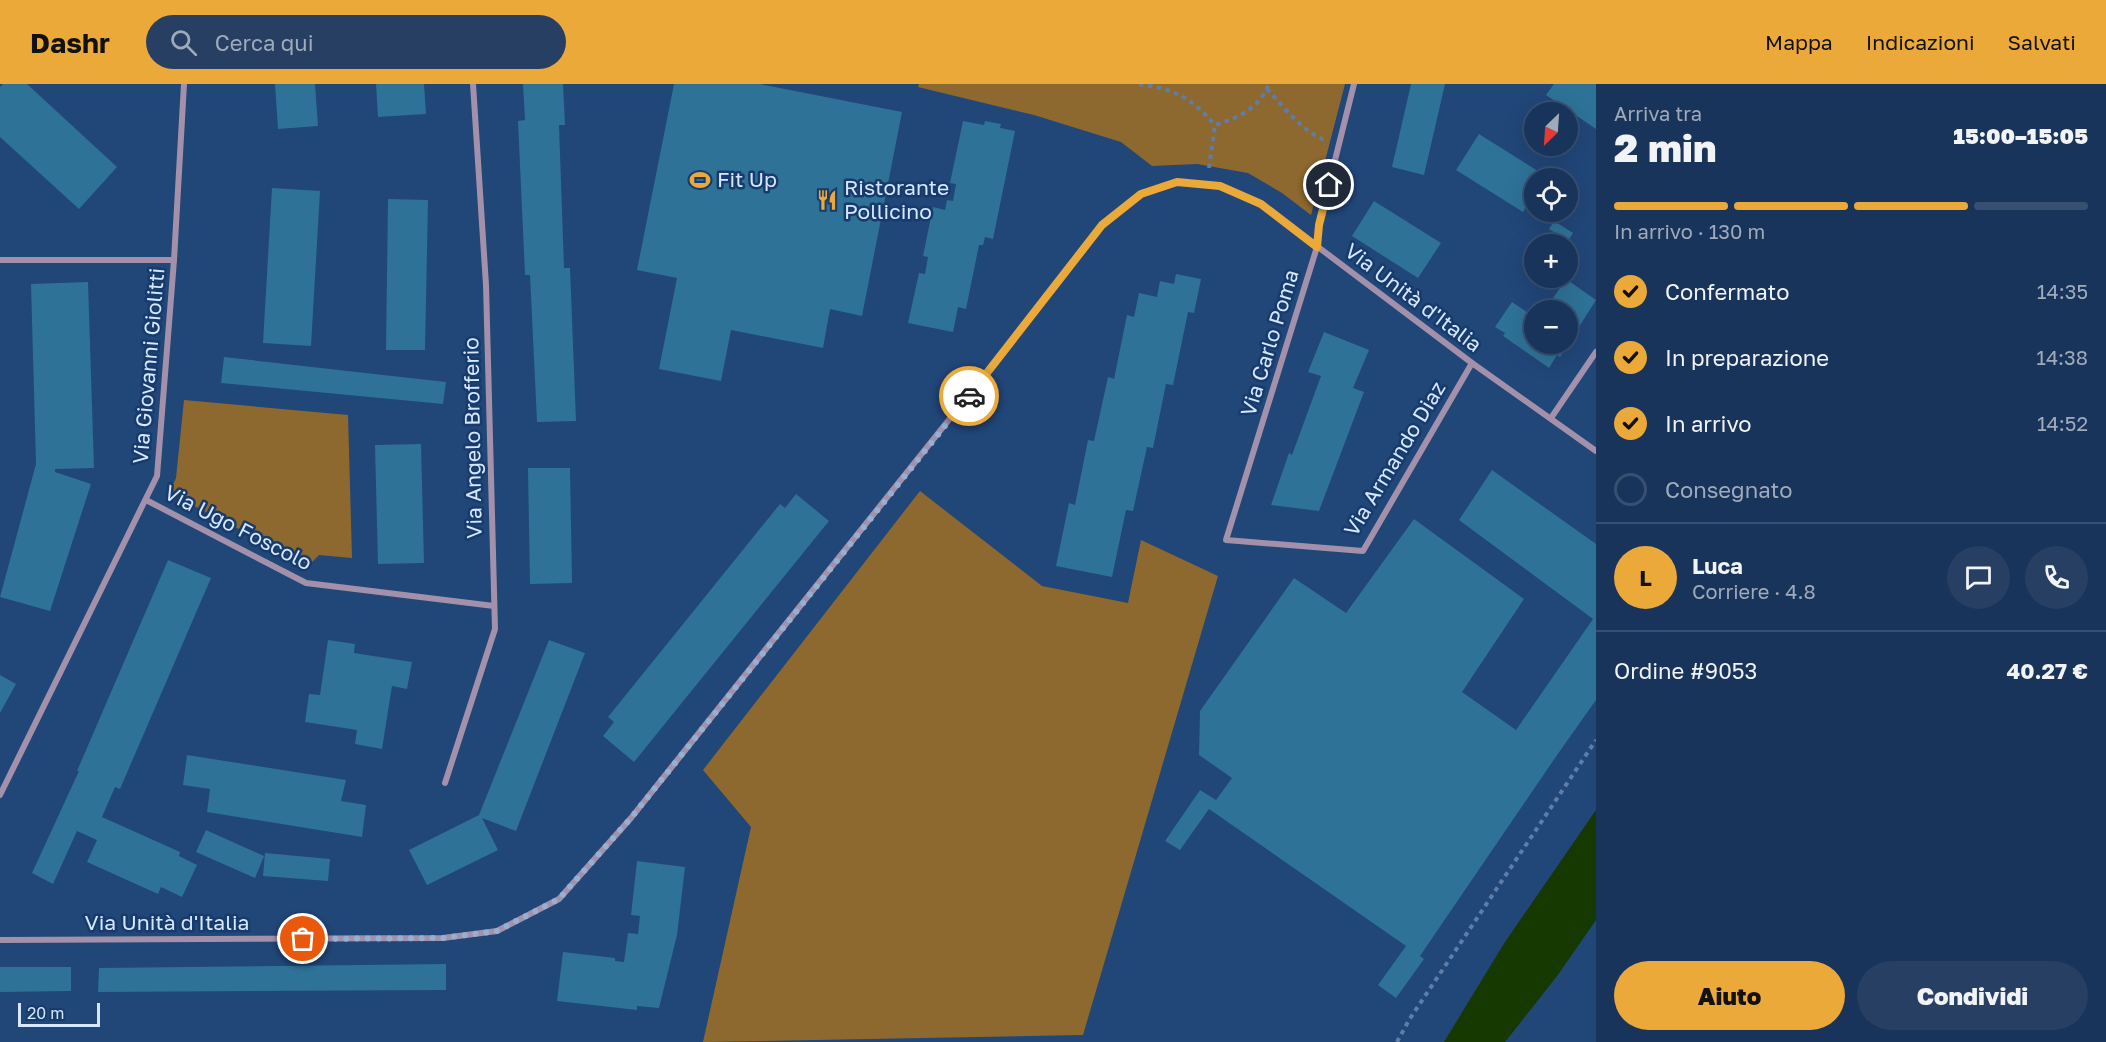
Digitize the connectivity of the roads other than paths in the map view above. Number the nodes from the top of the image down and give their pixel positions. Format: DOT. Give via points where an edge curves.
graph roads {
  1 [pos="184,84"];
  2 [pos="473,84"];
  3 [pos="1354,84"];
  4 [pos="1317,247"];
  5 [pos="0,260"];
  6 [pos="174,260"];
  7 [pos="1596,352"];
  8 [pos="1472,363"];
  9 [pos="1551,418"];
  10 [pos="1596,451"];
  11 [pos="146,500"];
  12 [pos="1226,540"];
  13 [pos="494,606"];
  14 [pos="445,783"];
  15 [pos="0,795"];
  16 [pos="0,940"];
  1 -- 6 [label="street, Via Giovanni Giolitti"];
  2 -- 13 [label="street, Via Angelo Brofferio" via="486,285"];
  3 -- 4 [label="street, Via Carlo Poma"];
  4 -- 8 [label="street, Via Unità d'Italia"];
  4 -- 12 [label="street, Via Carlo Poma"];
  4 -- 16 [label="street, Via Unità d'Italia" via="1261,204 1220,186 1177,182 1141,194 1102,225 631,818 559,899 497,931 443,938"];
  5 -- 6 [label="street"];
  6 -- 11 [label="street, Via Giovanni Giolitti" via="157,476"];
  7 -- 9 [label="street"];
  8 -- 9 [label="street, Via Unità d'Italia"];
  8 -- 12 [label="street, Via Armando Diaz" via="1363,551"];
  9 -- 10 [label="street, Via Unità d'Italia"];
  11 -- 13 [label="street, Via Ugo Foscolo" via="306,583"];
  11 -- 15 [label="street, Via Giovanni Giolitti"];
  13 -- 14 [label="street, Via Angelo Brofferio" via="495,629"];
}
